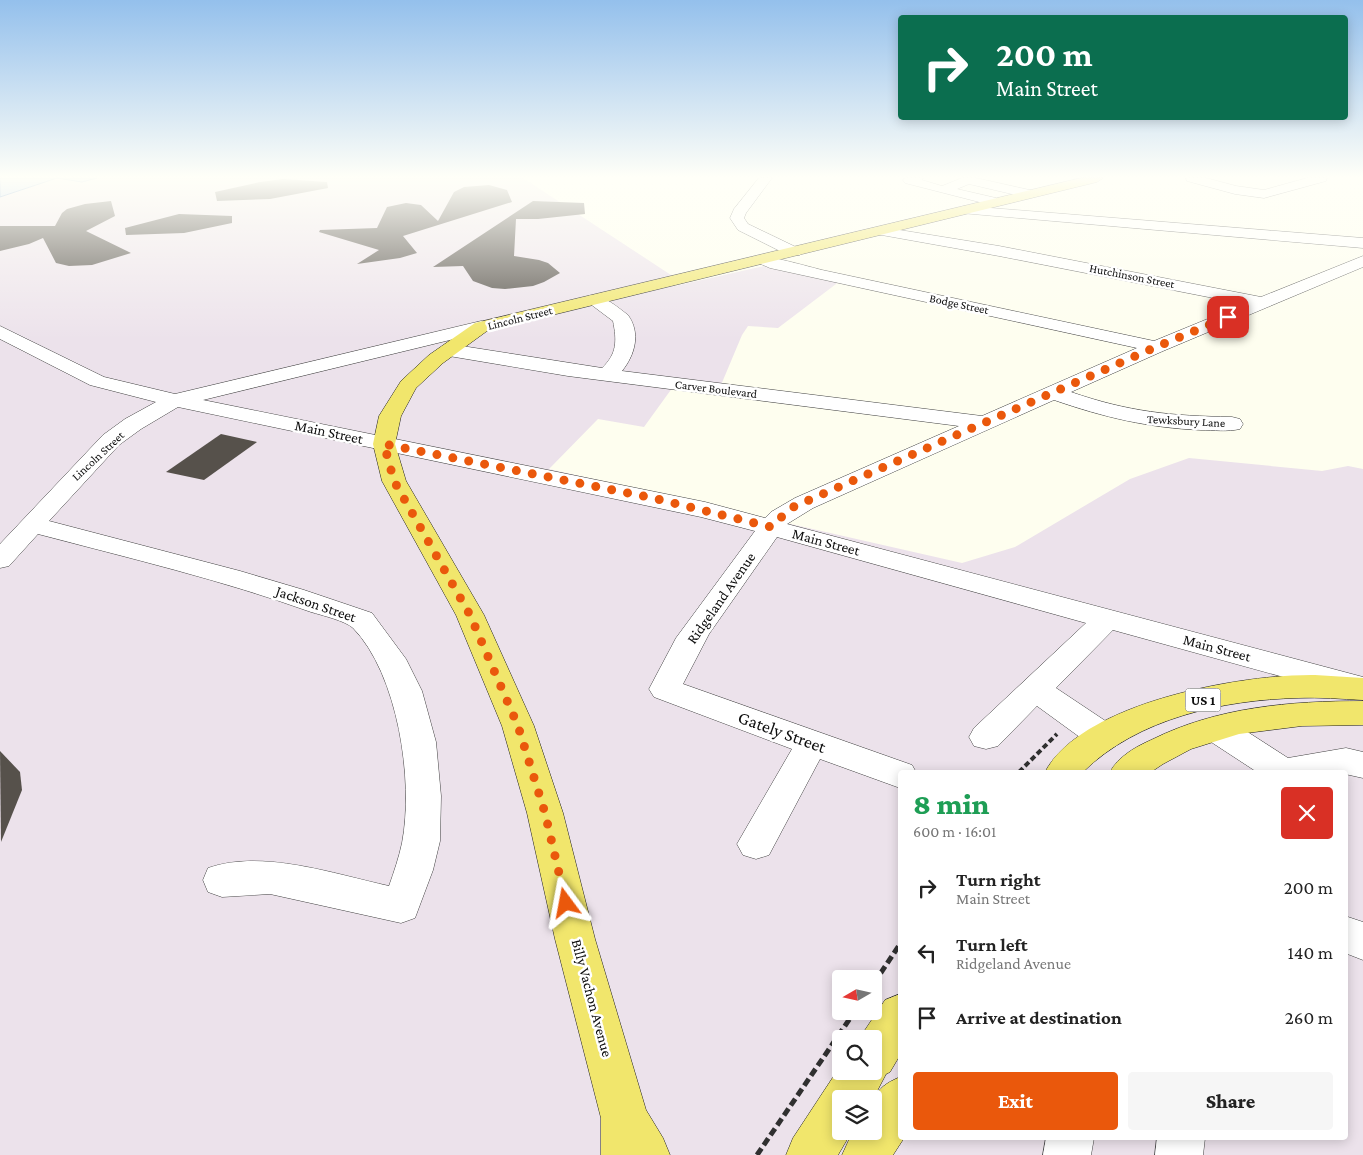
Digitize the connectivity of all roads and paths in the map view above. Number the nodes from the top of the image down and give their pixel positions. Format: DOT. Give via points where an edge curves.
graph roads {
  1 [pos="753,232"];
  2 [pos="873,232"];
  3 [pos="892,232"];
  4 [pos="1222,232"];
  5 [pos="1363,244"];
  6 [pos="794,252"];
  7 [pos="762,259"];
  8 [pos="1363,261"];
  9 [pos="594,300"];
  10 [pos="1264,302"];
  11 [pos="481,327"];
  12 [pos="0,332"];
  13 [pos="28,347"];
  14 [pos="1156,347"];
  15 [pos="449,350"];
  16 [pos="0,353"];
  17 [pos="607,375"];
  18 [pos="1054,393"];
  19 [pos="175,400"];
  20 [pos="984,423"];
  21 [pos="1232,424"];
  22 [pos="384,444"];
  23 [pos="32,524"];
  24 [pos="771,527"];
  25 [pos="0,560"];
  26 [pos="1108,618"];
  27 [pos="664,689"];
  28 [pos="1036,689"];
  29 [pos="1363,689"];
  30 [pos="1363,712"];
  31 [pos="1217,729"];
  32 [pos="986,737"];
  33 [pos="1104,737"];
  34 [pos="812,743"];
  35 [pos="1363,764"];
  36 [pos="1064,770"];
  37 [pos="1130,770"];
  38 [pos="1279,770"];
  39 [pos="1298,770"];
  40 [pos="898,774"];
  41 [pos="756,844"];
  42 [pos="222,880"];
  43 [pos="1348,935"];
  44 [pos="1363,941"];
  45 [pos="898,947"];
  46 [pos="882,971"];
  47 [pos="898,1018"];
  48 [pos="848,1020"];
  49 [pos="882,1043"];
  50 [pos="898,1103"];
  51 [pos="832,1120"];
  52 [pos="1070,1140"];
  53 [pos="1181,1140"];
  54 [pos="632,1143"];
  55 [pos="757,1155"];
  56 [pos="810,1155"];
  57 [pos="866,1155"];
  58 [pos="1067,1155"];
  59 [pos="1179,1155"];
  1 -- 6 [label="street"];
  2 -- 6 [label="main road, Lincoln Street"];
  3 -- 10 [label="street, Hutchinson Street"];
  4 -- 5 [label="street"];
  6 -- 7 [label="main road, Lincoln Street"];
  7 -- 9 [label="main road, Lincoln Street"];
  7 -- 14 [label="street, Bodge Street" via="822,275"];
  8 -- 10 [label="street, Ridgeland Avenue"];
  9 -- 11 [label="main road, Lincoln Street"];
  9 -- 17 [label="street" via="622,319 627,343 620,363"];
  10 -- 14 [label="street, Ridgeland Avenue"];
  11 -- 15 [label="main road, Billy Vachon Avenue"];
  11 -- 19 [label="street, Lincoln Street"];
  12 -- 13 [label="street, Main Street"];
  13 -- 16 [label="street"];
  13 -- 19 [label="street, Main Street" via="98,381"];
  14 -- 18 [label="street, Ridgeland Avenue"];
  15 -- 17 [label="street, Carver Boulevard"];
  15 -- 22 [label="main road, Billy Vachon Avenue" via="420,372 404,392 390,416"];
  17 -- 20 [label="street, Carver Boulevard"];
  18 -- 20 [label="street, Ridgeland Avenue"];
  18 -- 21 [label="street, Tewksbury Lane" via="1143,419"];
  19 -- 22 [label="street, Main Street"];
  19 -- 23 [label="street, Lincoln Street" via="111,440"];
  20 -- 24 [label="street, Ridgeland Avenue" via="791,508"];
  22 -- 24 [label="street, Main Street" via="653,498"];
  22 -- 54 [label="main road, Billy Vachon Avenue" via="394,481 470,615 518,726 545,813 575,939"];
  23 -- 25 [label="street, Lincoln Street"];
  23 -- 42 [label="street, Jackson Street" via="239,580 362,620 391,659 406,691 418,742 423,796 421,841 400,906 270,876"];
  24 -- 26 [label="street, Main Street"];
  24 -- 27 [label="street, Ridgeland Avenue" via="698,628"];
  26 -- 28 [label="street"];
  26 -- 29 [label="street, Main Street"];
  27 -- 34 [label="street, Gately Street"];
  28 -- 32 [label="street"];
  28 -- 33 [label="street"];
  29 -- 33 [label="main road, US 1" via="1288,687 1233,693 1180,705"];
  30 -- 31 [label="main road, US 1" via="1289,715"];
  31 -- 37 [label="main road, US 1" via="1160,750"];
  31 -- 38 [label="street"];
  33 -- 36 [label="main road, US 1"];
  34 -- 40 [label="street, Gately Street"];
  34 -- 41 [label="street"];
  35 -- 39 [label="street" via="1346,761"];
  43 -- 44 [label="street"];
  45 -- 46 [label="path"];
  47 -- 49 [label="main road"];
  48 -- 55 [label="path"];
  50 -- 57 [label="main road"];
  51 -- 56 [label="main road"];
  52 -- 58 [label="street"];
  53 -- 59 [label="street"];
}
